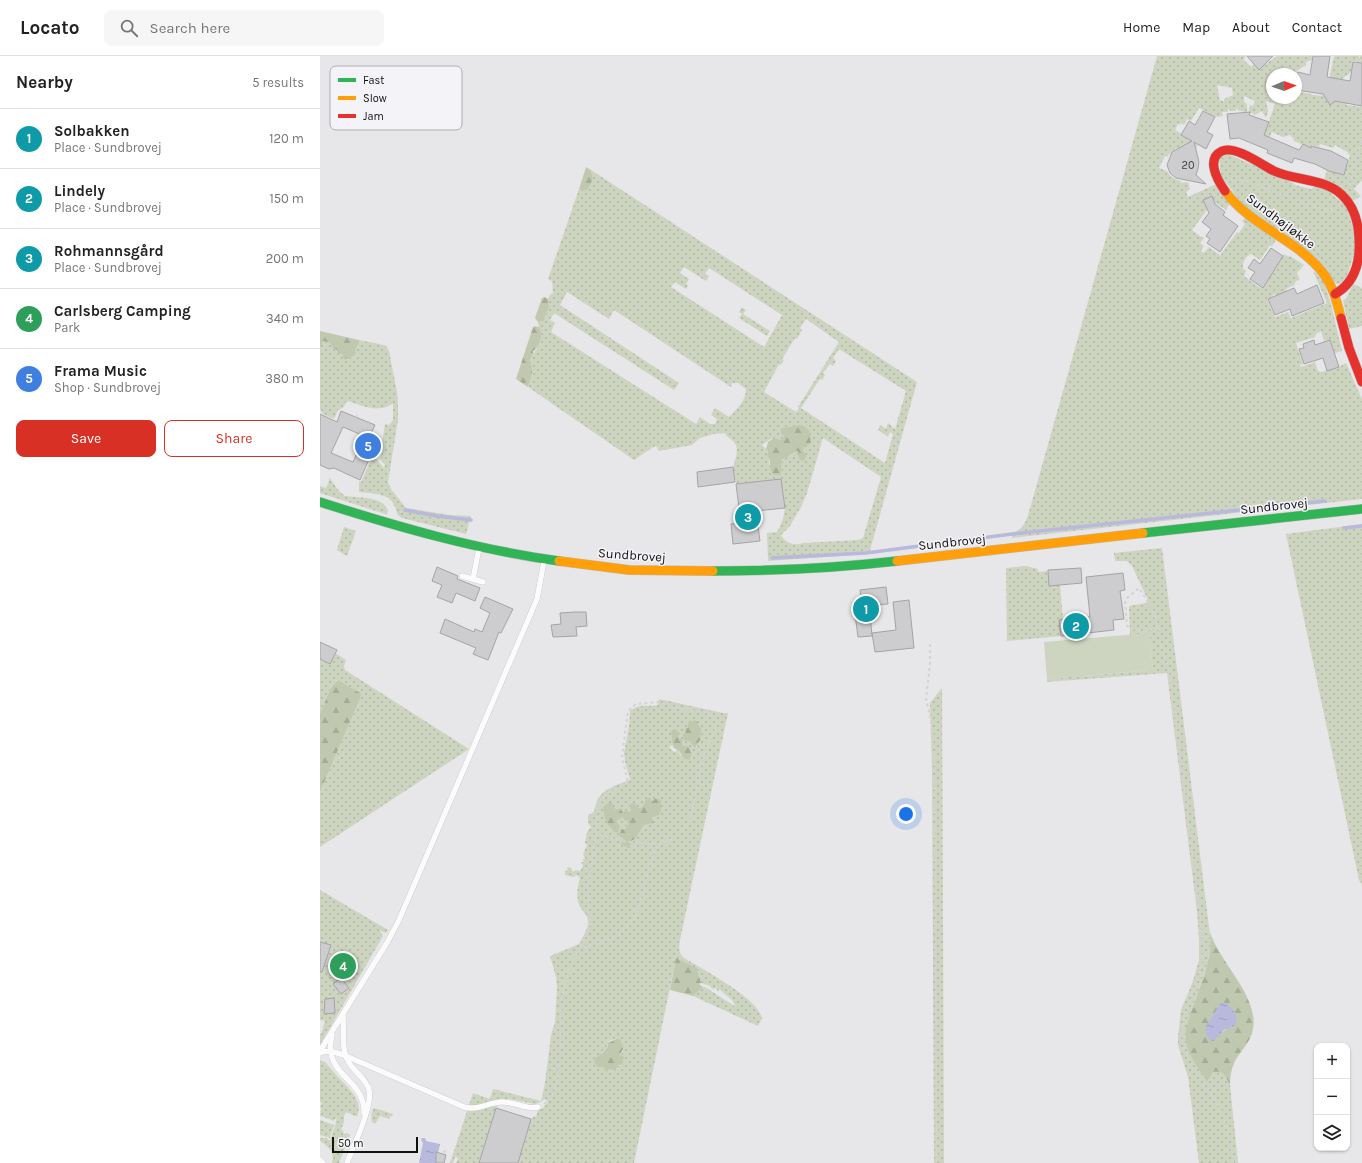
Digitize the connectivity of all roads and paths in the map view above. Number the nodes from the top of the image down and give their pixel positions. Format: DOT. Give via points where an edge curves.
graph roads {
  1 [pos="1362,138"];
  2 [pos="1222,186"];
  3 [pos="1345,198"];
  4 [pos="1166,213"];
  5 [pos="1335,294"];
  6 [pos="1362,382"];
  7 [pos="320,502"];
  8 [pos="1362,509"];
  9 [pos="480,546"];
  10 [pos="545,559"];
  11 [pos="462,576"];
  12 [pos="473,579"];
  13 [pos="483,582"];
  14 [pos="1158,628"];
  15 [pos="930,644"];
  16 [pos="596,832"];
  17 [pos="660,844"];
  18 [pos="580,948"];
  19 [pos="343,1015"];
  20 [pos="334,1030"];
  21 [pos="330,1051"];
  22 [pos="320,1052"];
  23 [pos="346,1056"];
  24 [pos="538,1107"];
  25 [pos="364,1118"];
  26 [pos="320,1160"];
  27 [pos="323,1163"];
  28 [pos="346,1163"];
  29 [pos="937,1163"];
  30 [pos="1233,1163"];
  1 -- 3 [label="path"];
  2 -- 3 [label="path" via="1235,181 1245,181 1315,208 1327,210 1337,208"];
  2 -- 3 [label="main road, Sundhøjløkke" via="1213,165 1218,154 1229,150 1281,174 1326,185"];
  2 -- 4 [label="path"];
  2 -- 5 [label="main road, Sundhøjløkke" via="1251,218 1314,263 1327,278"];
  3 -- 5 [label="main road, Sundhøjløkke" via="1358,220 1360,252 1351,280 1344,289"];
  5 -- 6 [label="main road, Sundhøjløkke" via="1349,348"];
  7 -- 9 [label="main road, Sundbrovej" via="390,524"];
  8 -- 10 [label="main road, Sundbrovej" via="812,569 629,570"];
  9 -- 10 [label="main road, Sundbrovej"];
  9 -- 12 [label="lane"];
  10 -- 19 [label="lane" via="537,599 399,920"];
  11 -- 12 [label="lane"];
  12 -- 13 [label="lane"];
  14 -- 14 [label="path" via="1138,630 1127,626 1125,602 1139,588"];
  14 -- 30 [label="path" via="1172,687 1202,931 1201,962 1185,1015 1183,1044 1192,1067 1223,1115"];
  15 -- 29 [label="path" via="926,699 934,750"];
  16 -- 17 [label="path" via="627,842"];
  16 -- 17 [label="path" via="599,803 603,796 628,784 622,757 628,710 636,704 658,702 707,713 714,719 715,727 702,763 687,825 673,838"];
  16 -- 18 [label="path" via="588,887 590,924"];
  17 -- 18 [label="path" via="652,857 636,915 631,924 614,937 596,945"];
  18 -- 24 [label="path" via="569,970 563,995 556,1082 550,1098"];
  19 -- 20 [label="lane"];
  19 -- 23 [label="lane"];
  20 -- 21 [label="lane"];
  20 -- 22 [label="lane"];
  21 -- 22 [label="lane"];
  21 -- 23 [label="lane"];
  21 -- 25 [label="lane" via="334,1066 362,1096"];
  23 -- 24 [label="lane" via="464,1107 476,1109 501,1102"];
  23 -- 25 [label="lane" via="369,1089 369,1102"];
  25 -- 28 [label="lane"];
  26 -- 27 [label="lane"];
}
